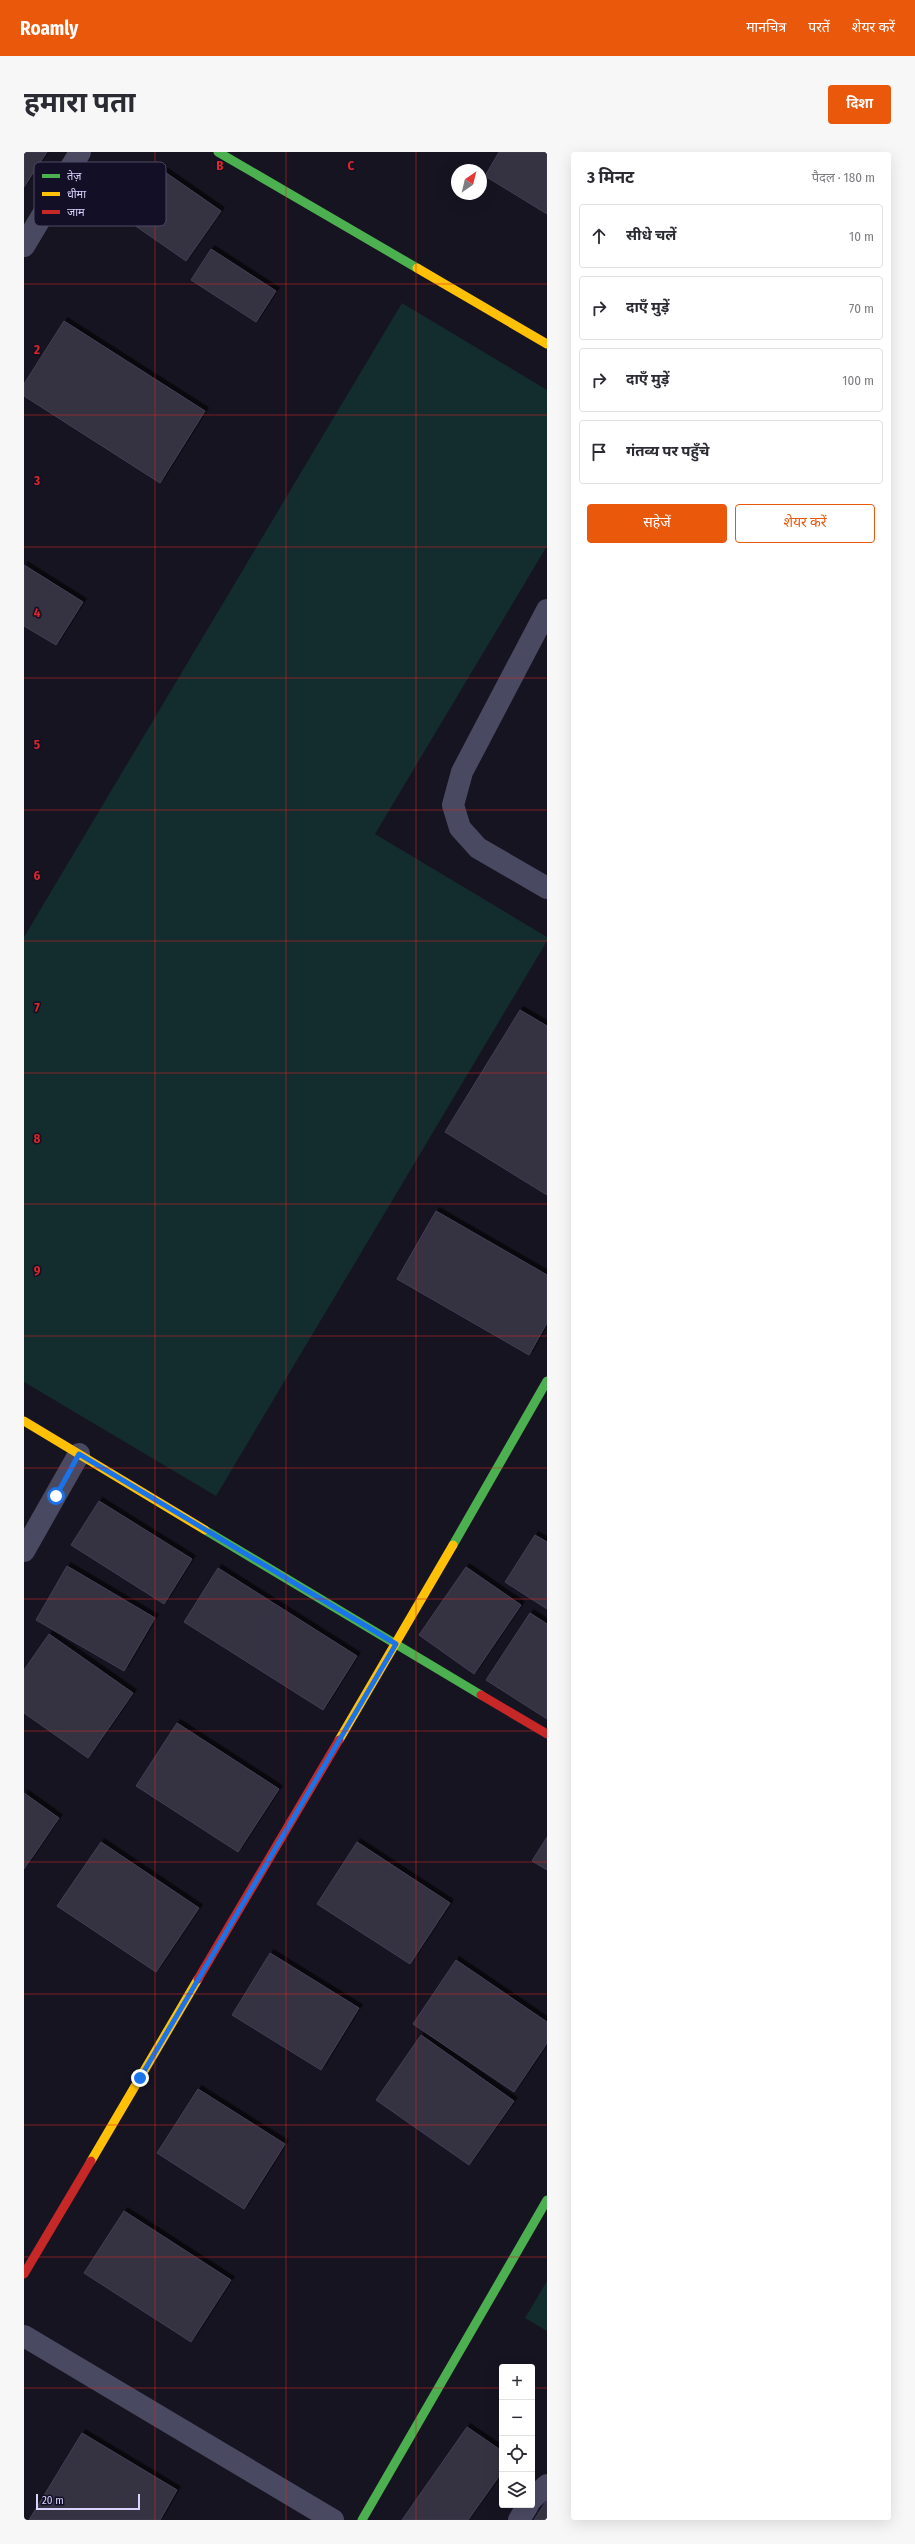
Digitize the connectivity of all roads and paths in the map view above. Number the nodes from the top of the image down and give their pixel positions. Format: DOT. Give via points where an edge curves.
graph roads {
  1 [pos="80,152"];
  2 [pos="218,152"];
  3 [pos="74,162"];
  4 [pos="36,226"];
  5 [pos="24,246"];
  6 [pos="547,344"];
  7 [pos="547,610"];
  8 [pos="547,888"];
  9 [pos="547,1381"];
  10 [pos="24,1421"];
  11 [pos="79,1454"];
  12 [pos="24,1551"];
  13 [pos="396,1644"];
  14 [pos="547,1734"];
  15 [pos="547,2200"];
  16 [pos="24,2274"];
  17 [pos="24,2336"];
  18 [pos="547,2485"];
  19 [pos="535,2496"];
  20 [pos="526,2508"];
  21 [pos="333,2520"];
  22 [pos="362,2520"];
  23 [pos="519,2520"];
  1 -- 3 [label="street"];
  2 -- 6 [label="street"];
  4 -- 5 [label="street"];
  7 -- 8 [label="street" via="462,772 453,805 460,828 478,848"];
  9 -- 13 [label="street"];
  10 -- 11 [label="street"];
  11 -- 12 [label="street"];
  11 -- 13 [label="street"];
  13 -- 14 [label="street"];
  13 -- 16 [label="street"];
  15 -- 22 [label="street"];
  17 -- 21 [label="street"];
  18 -- 19 [label="street"];
  20 -- 23 [label="street"];
}
